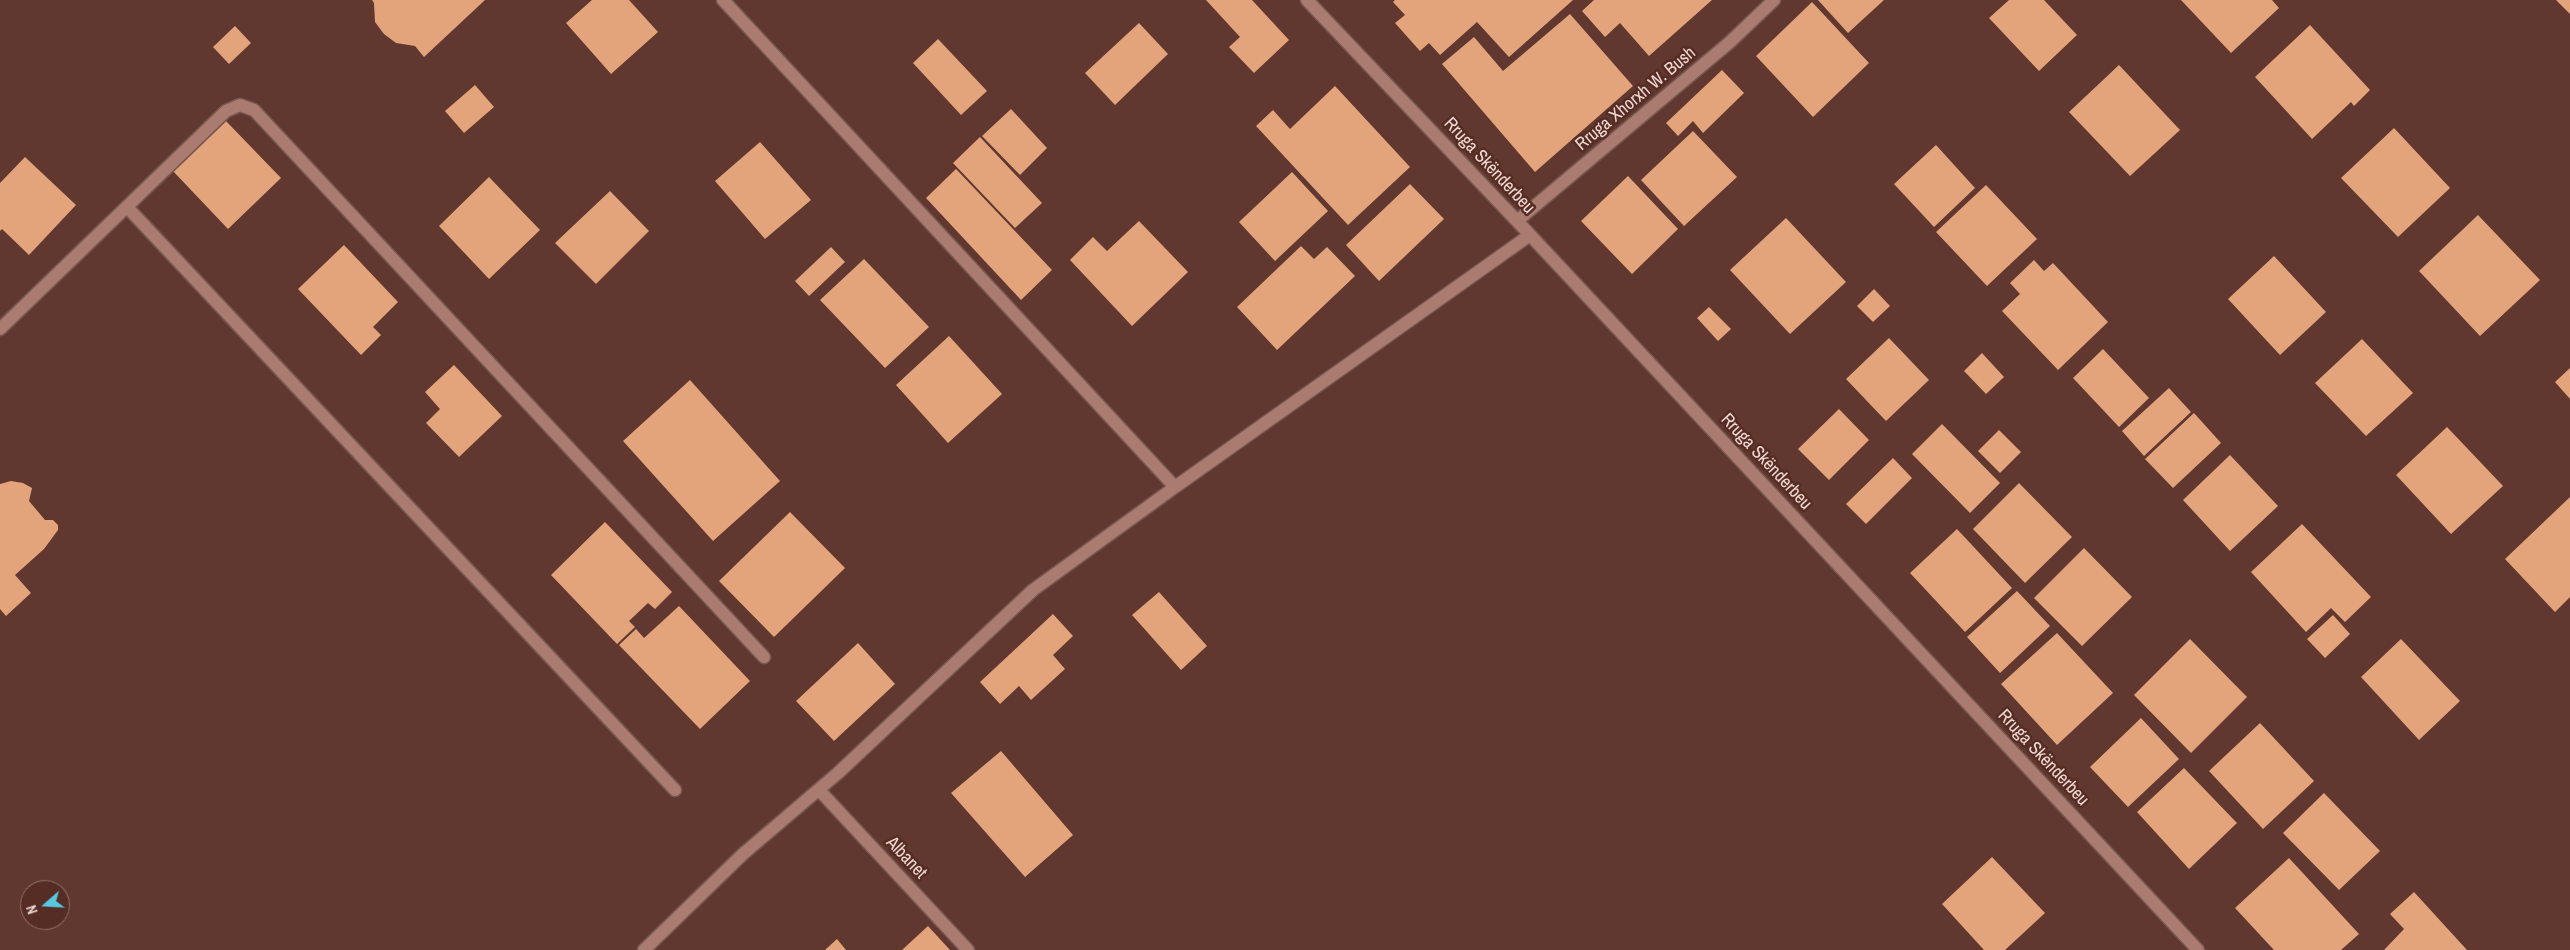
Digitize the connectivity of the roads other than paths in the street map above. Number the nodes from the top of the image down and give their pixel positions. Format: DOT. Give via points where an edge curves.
graph roads {
  1 [pos="723,0"];
  2 [pos="1308,0"];
  3 [pos="1774,0"];
  4 [pos="128,208"];
  5 [pos="1517,221"];
  6 [pos="1530,235"];
  7 [pos="0,329"];
  8 [pos="1175,487"];
  9 [pos="764,657"];
  10 [pos="675,790"];
  11 [pos="819,790"];
  12 [pos="644,950"];
  13 [pos="968,950"];
  14 [pos="2198,950"];
  1 -- 8 [label="street"];
  2 -- 5 [label="street, Rruga Skënderbeu"];
  3 -- 5 [label="street, Rruga Xhorxh W. Bush" via="1730,42"];
  4 -- 7 [label="street"];
  4 -- 9 [label="street" via="226,111 240,104 254,110"];
  4 -- 10 [label="street"];
  5 -- 6 [label="street, Rruga Skënderbeu"];
  6 -- 8 [label="street"];
  6 -- 14 [label="street, Rruga Skënderbeu"];
  8 -- 11 [label="street" via="1033,590"];
  11 -- 12 [label="street" via="743,854"];
  11 -- 13 [label="street, Albanet"];
}
